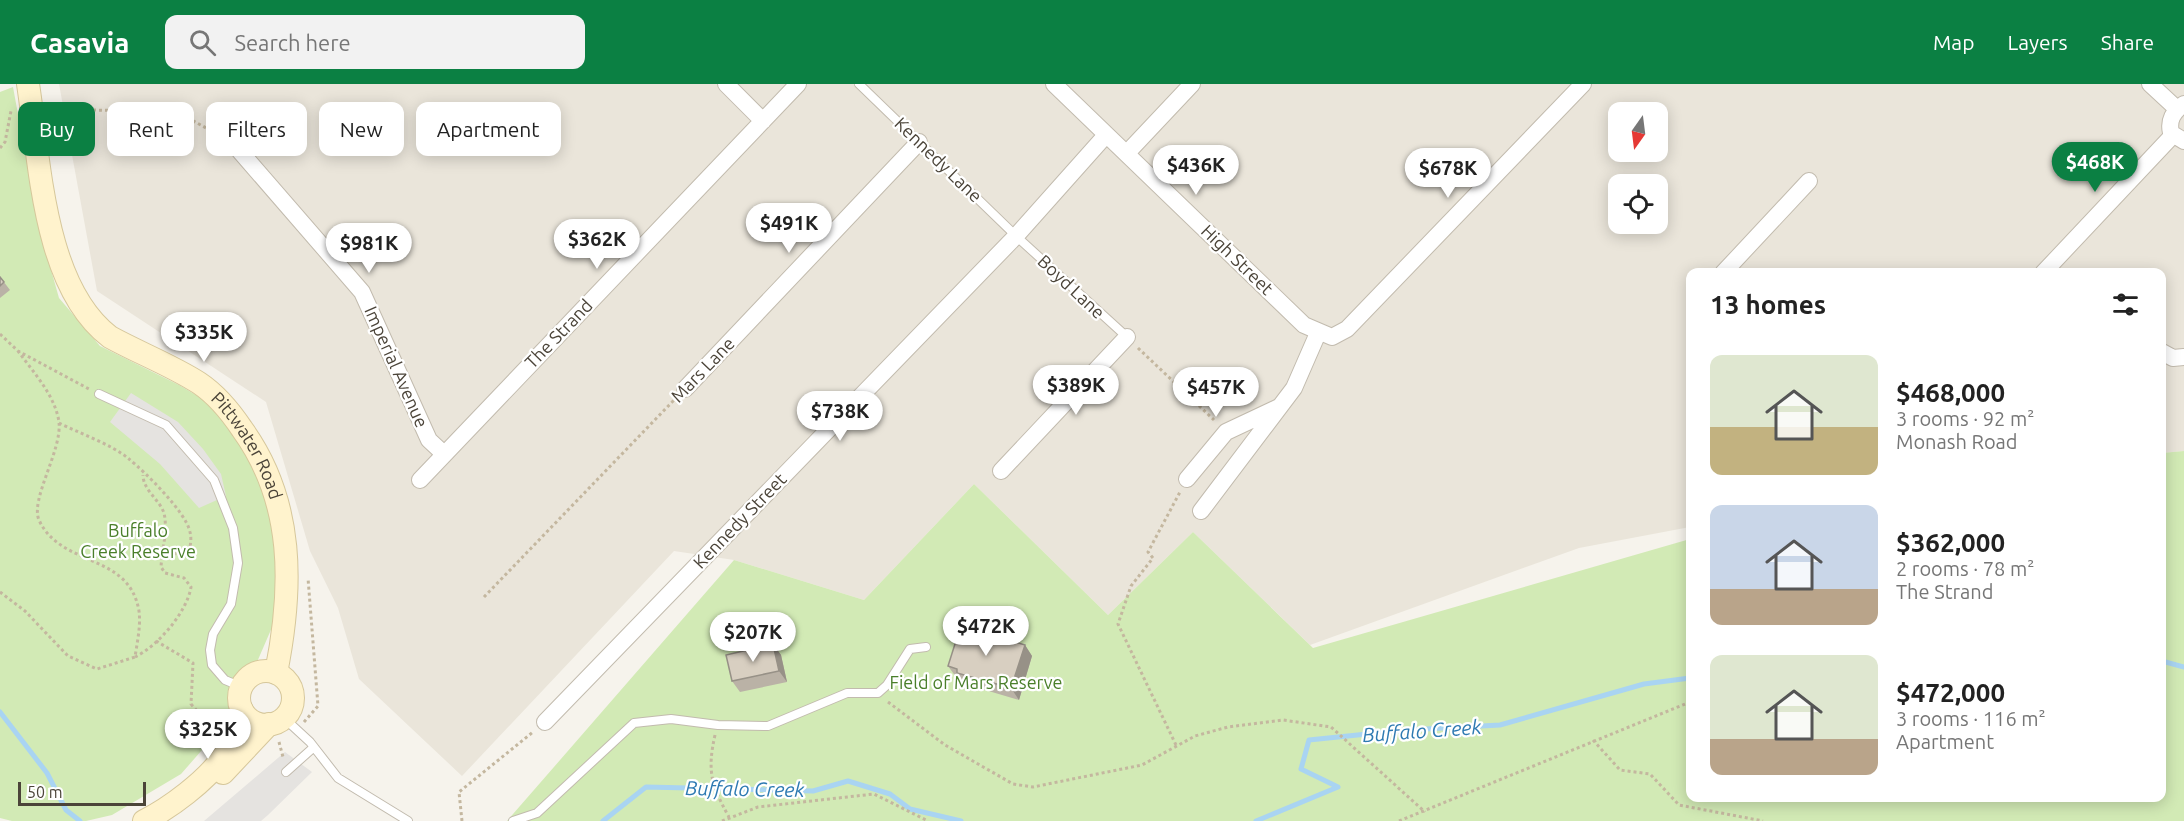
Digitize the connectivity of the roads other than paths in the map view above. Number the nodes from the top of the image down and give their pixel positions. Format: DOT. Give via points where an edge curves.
graph roads {
  1 [pos="28,84"];
  2 [pos="726,84"];
  3 [pos="798,84"];
  4 [pos="859,84"];
  5 [pos="1054,84"];
  6 [pos="1192,84"];
  7 [pos="1583,84"];
  8 [pos="2150,84"];
  9 [pos="2180,107"];
  10 [pos="763,121"];
  11 [pos="1106,135"];
  12 [pos="2178,138"];
  13 [pos="919,142"];
  14 [pos="1127,153"];
  15 [pos="244,156"];
  16 [pos="1809,181"];
  17 [pos="1016,236"];
  18 [pos="1728,268"];
  19 [pos="2054,268"];
  20 [pos="1318,333"];
  21 [pos="1127,338"];
  22 [pos="2166,354"];
  23 [pos="2184,357"];
  24 [pos="685,389"];
  25 [pos="99,394"];
  26 [pos="1280,406"];
  27 [pos="444,454"];
  28 [pos="1001,471"];
  29 [pos="1186,479"];
  30 [pos="420,480"];
  31 [pos="1201,511"];
  32 [pos="926,647"];
  33 [pos="276,673"];
  34 [pos="242,687"];
  35 [pos="242,710"];
  36 [pos="276,721"];
  37 [pos="545,722"];
  38 [pos="314,747"];
  39 [pos="286,772"];
  40 [pos="144,821"];
  41 [pos="167,821"];
  42 [pos="408,821"];
  43 [pos="513,821"];
  1 -- 33 [label="main road, Pittwater Road" via="50,229 59,260 80,303 98,328 110,337 199,383 215,396 235,418 266,467 282,516 288,566 287,608"];
  2 -- 10 [label="street"];
  3 -- 10 [label="street, The Strand"];
  4 -- 13 [label="lane, Kennedy Lane"];
  5 -- 11 [label="street, High Street"];
  6 -- 14 [label="street"];
  7 -- 20 [label="street" via="1347,329 1332,337"];
  8 -- 9 [label="street"];
  9 -- 12 [label="street" via="2169,123"];
  10 -- 27 [label="street, The Strand"];
  11 -- 14 [label="street, High Street"];
  11 -- 17 [label="street, Kennedy Street"];
  12 -- 19 [label="street"];
  13 -- 17 [label="lane, Kennedy Lane"];
  13 -- 24 [label="street, Mars Lane"];
  14 -- 20 [label="street, High Street" via="1304,325"];
  15 -- 27 [label="street, Imperial Avenue" via="362,292 429,440"];
  16 -- 18 [label="street"];
  17 -- 21 [label="lane, Boyd Lane"];
  17 -- 37 [label="street, Kennedy Street"];
  20 -- 26 [label="street" via="1294,388"];
  21 -- 28 [label="street"];
  22 -- 23 [label="street"];
  25 -- 34 [label="lane" via="166,425 214,480 233,528 238,563 231,604 213,634 212,665 225,680"];
  26 -- 29 [label="street" via="1226,432"];
  26 -- 31 [label="street"];
  27 -- 30 [label="street, The Strand"];
  32 -- 43 [label="lane" via="910,649 878,693 847,693 768,726 671,719 634,723 537,813"];
  33 -- 34 [label="main road" via="260,672"];
  33 -- 36 [label="main road" via="292,689 292,705"];
  34 -- 35 [label="main road"];
  35 -- 36 [label="main road" via="254,721"];
  35 -- 40 [label="main road" via="222,759 183,796"];
  36 -- 38 [label="lane"];
  36 -- 41 [label="main road" via="207,789"];
  38 -- 39 [label="lane"];
  38 -- 42 [label="lane" via="338,778"];
}
